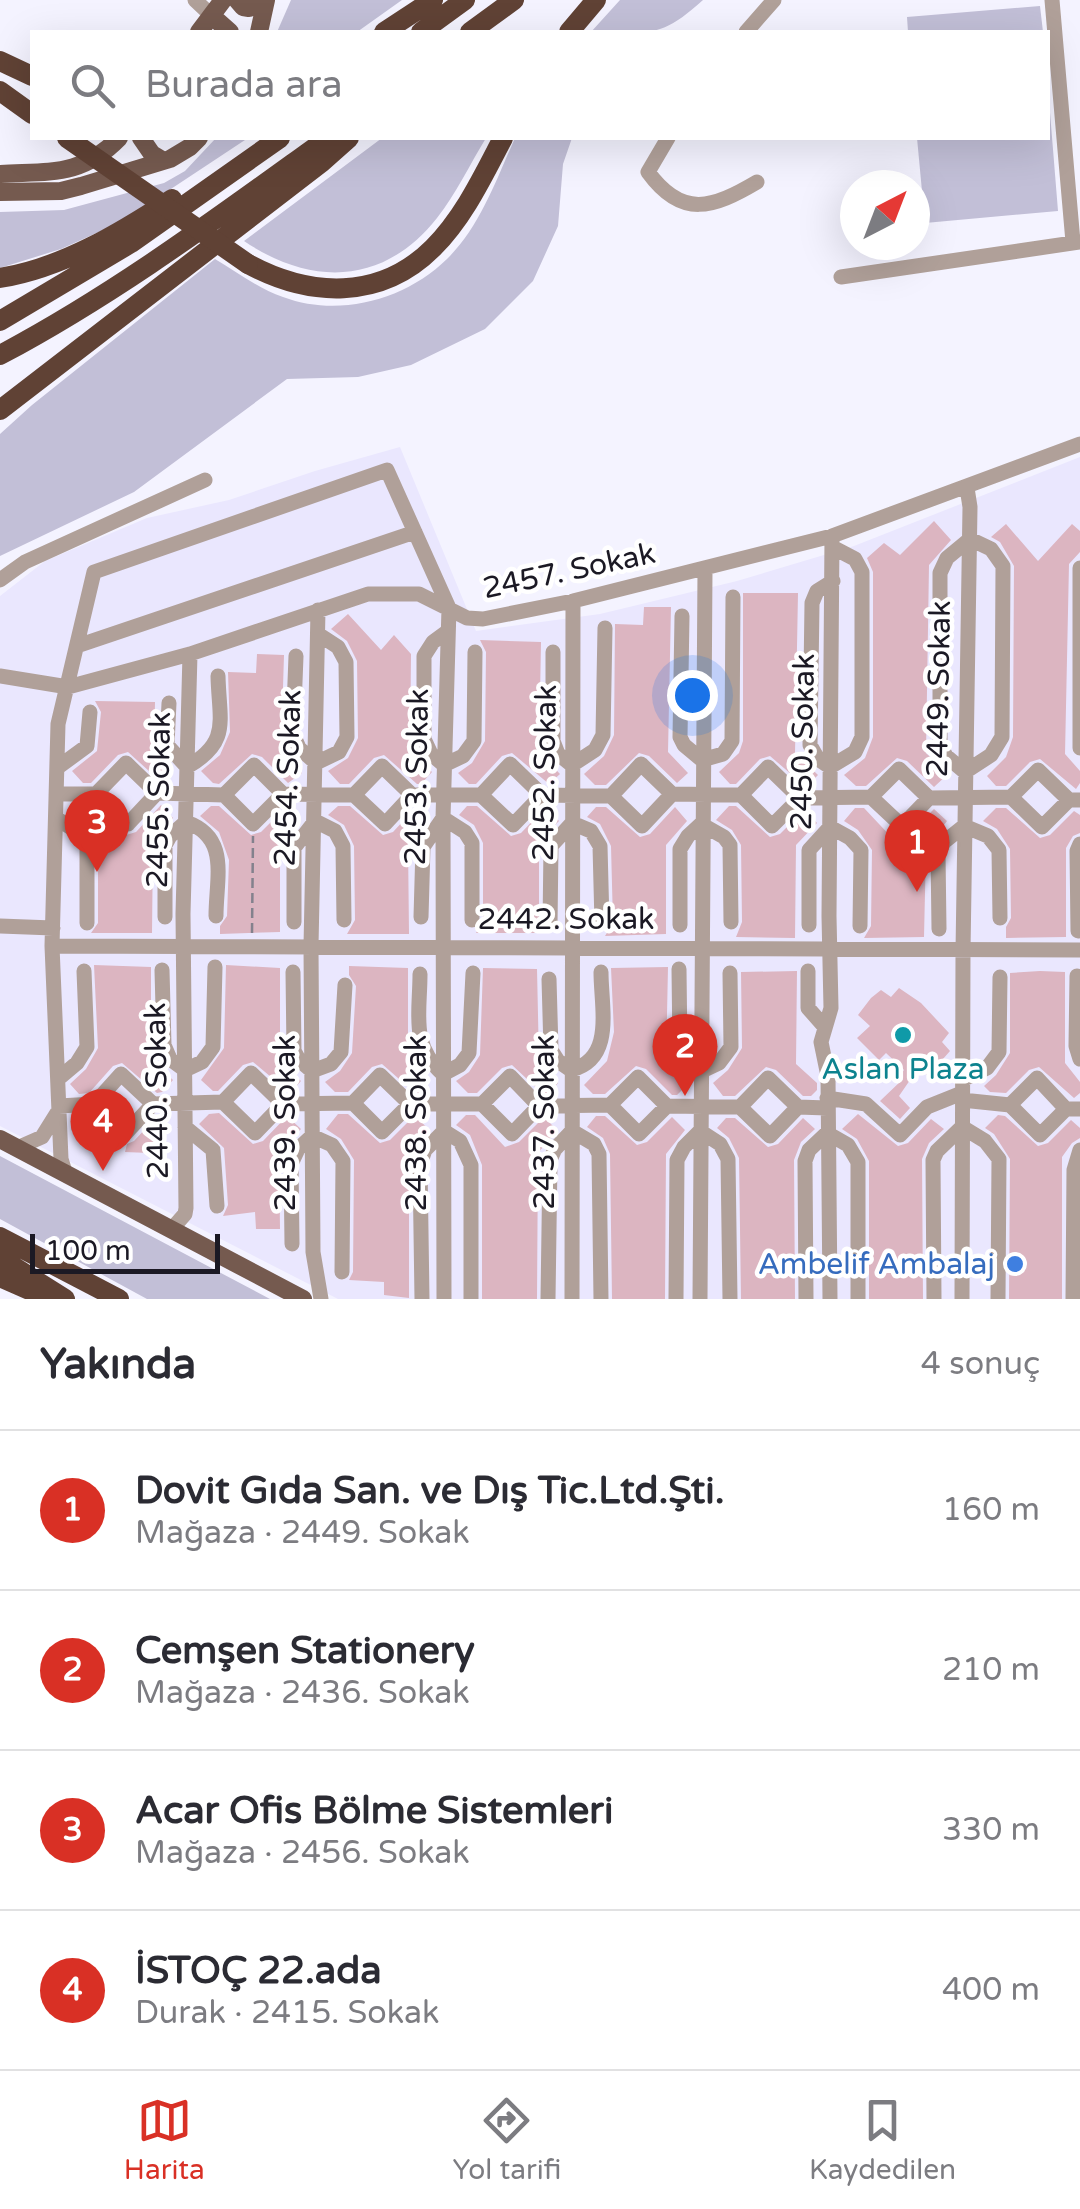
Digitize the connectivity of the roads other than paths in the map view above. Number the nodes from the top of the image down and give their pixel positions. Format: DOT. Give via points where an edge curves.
graph roads {
  1 [pos="196,0"];
  2 [pos="237,0"];
  3 [pos="262,0"];
  4 [pos="433,0"];
  5 [pos="465,0"];
  6 [pos="514,0"];
  7 [pos="596,0"];
  8 [pos="774,0"];
  9 [pos="1052,0"];
  10 [pos="218,8"];
  11 [pos="202,30"];
  12 [pos="258,30"];
  13 [pos="387,30"];
  14 [pos="424,30"];
  15 [pos="473,30"];
  16 [pos="571,30"];
  17 [pos="748,30"];
  18 [pos="0,61"];
  19 [pos="30,75"];
  20 [pos="0,91"];
  21 [pos="30,113"];
  22 [pos="69,140"];
  23 [pos="116,140"];
  24 [pos="142,140"];
  25 [pos="197,140"];
  26 [pos="325,140"];
  27 [pos="346,140"];
  28 [pos="502,140"];
  29 [pos="667,140"];
  30 [pos="272,143"];
  31 [pos="162,160"];
  32 [pos="0,174"];
  33 [pos="757,182"];
  34 [pos="0,192"];
  35 [pos="1076,242"];
  36 [pos="842,277"];
  37 [pos="0,278"];
  38 [pos="0,321"];
  39 [pos="0,354"];
  40 [pos="0,410"];
  41 [pos="1080,444"];
  42 [pos="205,480"];
  43 [pos="967,488"];
  44 [pos="415,532"];
  45 [pos="970,539"];
  46 [pos="833,542"];
  47 [pos="1080,568"];
  48 [pos="705,570"];
  49 [pos="0,580"];
  50 [pos="733,596"];
  51 [pos="573,601"];
  52 [pos="448,608"];
  53 [pos="318,610"];
  54 [pos="682,616"];
  55 [pos="605,628"];
  56 [pos="448,632"];
  57 [pos="318,634"];
  58 [pos="77,646"];
  59 [pos="475,652"];
  60 [pos="553,652"];
  61 [pos="190,654"];
  62 [pos="296,656"];
  63 [pos="0,676"];
  64 [pos="218,676"];
  65 [pos="68,687"];
  66 [pos="169,702"];
  67 [pos="90,712"];
  68 [pos="1080,748"];
  69 [pos="702,760"];
  70 [pos="316,763"];
  71 [pos="444,765"];
  72 [pos="572,765"];
  73 [pos="187,766"];
  74 [pos="830,767"];
  75 [pos="57,768"];
  76 [pos="965,772"];
  77 [pos="157,792"];
  78 [pos="702,792"];
  79 [pos="56,794"];
  80 [pos="96,794"];
  81 [pos="186,794"];
  82 [pos="283,794"];
  83 [pos="672,794"];
  84 [pos="224,795"];
  85 [pos="354,795"];
  86 [pos="412,795"];
  87 [pos="481,795"];
  88 [pos="542,795"];
  89 [pos="741,795"];
  90 [pos="315,796"];
  91 [pos="443,796"];
  92 [pos="572,796"];
  93 [pos="610,796"];
  94 [pos="872,797"];
  95 [pos="1012,797"];
  96 [pos="800,798"];
  97 [pos="830,798"];
  98 [pos="929,798"];
  99 [pos="965,799"];
  100 [pos="1074,800"];
  101 [pos="56,818"];
  102 [pos="442,818"];
  103 [pos="314,821"];
  104 [pos="186,822"];
  105 [pos="572,823"];
  106 [pos="702,824"];
  107 [pos="964,826"];
  108 [pos="830,827"];
  109 [pos="1080,844"];
  110 [pos="216,916"];
  111 [pos="165,917"];
  112 [pos="422,918"];
  113 [pos="1000,918"];
  114 [pos="344,920"];
  115 [pos="472,920"];
  116 [pos="294,922"];
  117 [pos="731,922"];
  118 [pos="87,923"];
  119 [pos="602,923"];
  120 [pos="680,924"];
  121 [pos="550,925"];
  122 [pos="810,925"];
  123 [pos="0,926"];
  124 [pos="860,926"];
  125 [pos="53,928"];
  126 [pos="939,929"];
  127 [pos="1078,931"];
  128 [pos="52,946"];
  129 [pos="184,946"];
  130 [pos="311,946"];
  131 [pos="571,946"];
  132 [pos="442,947"];
  133 [pos="700,947"];
  134 [pos="830,948"];
  135 [pos="1080,950"];
  136 [pos="963,951"];
  137 [pos="216,967"];
  138 [pos="679,969"];
  139 [pos="162,970"];
  140 [pos="84,971"];
  141 [pos="808,971"];
  142 [pos="293,972"];
  143 [pos="601,972"];
  144 [pos="473,973"];
  145 [pos="730,973"];
  146 [pos="420,974"];
  147 [pos="1077,976"];
  148 [pos="1000,977"];
  149 [pos="549,979"];
  150 [pos="344,986"];
  151 [pos="823,1025"];
  152 [pos="1080,1059"];
  153 [pos="184,1070"];
  154 [pos="572,1070"];
  155 [pos="312,1071"];
  156 [pos="700,1072"];
  157 [pos="443,1074"];
  158 [pos="58,1079"];
  159 [pos="962,1091"];
  160 [pos="223,1102"];
  161 [pos="312,1103"];
  162 [pos="353,1103"];
  163 [pos="827,1103"];
  164 [pos="94,1104"];
  165 [pos="153,1104"];
  166 [pos="185,1104"];
  167 [pos="283,1104"];
  168 [pos="410,1104"];
  169 [pos="482,1104"];
  170 [pos="610,1105"];
  171 [pos="1010,1105"];
  172 [pos="443,1106"];
  173 [pos="539,1106"];
  174 [pos="668,1106"];
  175 [pos="572,1107"];
  176 [pos="700,1107"];
  177 [pos="740,1107"];
  178 [pos="798,1107"];
  179 [pos="59,1108"];
  180 [pos="1073,1109"];
  181 [pos="185,1127"];
  182 [pos="962,1128"];
  183 [pos="444,1131"];
  184 [pos="572,1132"];
  185 [pos="700,1132"];
  186 [pos="828,1132"];
  187 [pos="312,1136"];
  188 [pos="9,1143"];
  189 [pos="1080,1150"];
  190 [pos="65,1172"];
  191 [pos="217,1206"];
  192 [pos="171,1230"];
  193 [pos="0,1237"];
  194 [pos="292,1244"];
  195 [pos="0,1258"];
  196 [pos="342,1272"];
  197 [pos="0,1277"];
  198 [pos="49,1299"];
  199 [pos="65,1299"];
  200 [pos="119,1299"];
  201 [pos="303,1299"];
  202 [pos="321,1299"];
  203 [pos="422,1299"];
  204 [pos="444,1299"];
  205 [pos="471,1299"];
  206 [pos="548,1299"];
  207 [pos="572,1299"];
  208 [pos="601,1299"];
  209 [pos="676,1299"];
  210 [pos="700,1299"];
  211 [pos="730,1299"];
  212 [pos="806,1299"];
  213 [pos="830,1299"];
  214 [pos="858,1299"];
  215 [pos="934,1299"];
  216 [pos="962,1299"];
  217 [pos="998,1299"];
  218 [pos="1073,1299"];
  1 -- 10 [label="street"];
  2 -- 3 [label="main road" via="243,8"];
  3 -- 12 [label="main road"];
  4 -- 13 [label="highway"];
  5 -- 14 [label="highway"];
  6 -- 15 [label="highway"];
  7 -- 16 [label="highway"];
  8 -- 17 [label="street"];
  9 -- 35 [label="street"];
  10 -- 11 [label="main road"];
  18 -- 19 [label="highway"];
  20 -- 21 [label="highway"];
  22 -- 28 [label="highway, bridge" via="248,264 308,288 359,286 421,259 450,227"];
  23 -- 32 [label="main road" via="72,170"];
  24 -- 31 [label="main road"];
  25 -- 31 [label="main road"];
  26 -- 39 [label="highway" via="150,266"];
  27 -- 40 [label="highway"];
  29 -- 33 [label="street" via="648,172 660,189 694,207 724,202"];
  30 -- 37 [label="highway" via="110,238"];
  30 -- 38 [label="highway" via="162,222"];
  31 -- 34 [label="main road" via="62,190"];
  35 -- 36 [label="street"];
  41 -- 43 [label="street, 2457. Sokak"];
  42 -- 49 [label="street" via="25,562"];
  43 -- 45 [label="street, 2449. Sokak"];
  43 -- 46 [label="street, 2457. Sokak"];
  44 -- 52 [label="street"];
  44 -- 58 [label="street"];
  44 -- 58 [label="street" via="387,470 94,572"];
  45 -- 76 [label="street, 2449. Sokak"];
  45 -- 76 [label="street" via="940,573 940,745"];
  45 -- 76 [label="street" via="991,549 1003,566 1002,737 992,755"];
  46 -- 48 [label="street, 2457. Sokak"];
  46 -- 74 [label="street, 2450. Sokak"];
  46 -- 74 [label="street" via="862,572 862,737 855,752"];
  47 -- 68 [label="street"];
  48 -- 51 [label="street, 2457. Sokak"];
  48 -- 69 [label="street"];
  50 -- 69 [label="street" via="732,742 724,754"];
  51 -- 52 [label="street, 2457. Sokak" via="483,618"];
  51 -- 72 [label="street, 2452. Sokak"];
  52 -- 53 [label="street, 2457. Sokak" via="403,592 368,594"];
  52 -- 56 [label="street, 2453. Sokak"];
  53 -- 57 [label="street, 2454. Sokak"];
  53 -- 61 [label="street, 2457. Sokak"];
  54 -- 69 [label="street" via="680,737"];
  55 -- 72 [label="street" via="603,735 595,750"];
  56 -- 71 [label="street, 2453. Sokak"];
  56 -- 71 [label="street" via="424,656 424,739"];
  57 -- 70 [label="street, 2454. Sokak"];
  57 -- 70 [label="street" via="346,662 346,737 339,752"];
  58 -- 65 [label="street"];
  59 -- 71 [label="street" via="474,741"];
  60 -- 72 [label="street" via="552,741"];
  61 -- 65 [label="street, 2457. Sokak"];
  61 -- 73 [label="street, 2455. Sokak"];
  62 -- 70 [label="street" via="293,734"];
  63 -- 65 [label="street"];
  64 -- 73 [label="street" via="217,741 207,756"];
  65 -- 75 [label="street"];
  66 -- 73 [label="street" via="167,745"];
  67 -- 75 [label="street" via="87,746"];
  69 -- 78 [label="street"];
  70 -- 90 [label="street, 2454. Sokak"];
  71 -- 91 [label="street, 2453. Sokak"];
  72 -- 92 [label="street, 2452. Sokak"];
  73 -- 81 [label="street, 2455. Sokak"];
  74 -- 97 [label="street, 2450. Sokak"];
  75 -- 79 [label="street"];
  76 -- 99 [label="street, 2449. Sokak"];
  77 -- 80 [label="street" via="126,763"];
  77 -- 80 [label="street" via="128,824"];
  77 -- 81 [label="street"];
  78 -- 83 [label="street"];
  78 -- 89 [label="street"];
  78 -- 106 [label="street"];
  79 -- 80 [label="street"];
  79 -- 101 [label="street"];
  81 -- 84 [label="street"];
  81 -- 104 [label="street, 2455. Sokak"];
  82 -- 84 [label="street" via="254,765"];
  82 -- 84 [label="street" via="254,824"];
  82 -- 90 [label="street"];
  83 -- 93 [label="street" via="641,764"];
  83 -- 93 [label="street" via="642,826"];
  85 -- 86 [label="street" via="382,766"];
  85 -- 86 [label="street" via="385,824"];
  85 -- 90 [label="street"];
  86 -- 91 [label="street"];
  87 -- 88 [label="street" via="510,764"];
  87 -- 88 [label="street" via="513,826"];
  87 -- 91 [label="street"];
  88 -- 92 [label="street"];
  89 -- 96 [label="street" via="772,826"];
  89 -- 96 [label="street" via="768,767"];
  90 -- 103 [label="street, 2454. Sokak"];
  91 -- 102 [label="street, 2453. Sokak"];
  92 -- 93 [label="street"];
  92 -- 105 [label="street, 2452. Sokak"];
  94 -- 97 [label="street"];
  94 -- 98 [label="street" via="899,769"];
  94 -- 98 [label="street" via="902,826"];
  95 -- 99 [label="street"];
  95 -- 100 [label="street" via="1042,827"];
  95 -- 100 [label="street" via="1038,770"];
  96 -- 97 [label="street"];
  97 -- 108 [label="street, 2450. Sokak"];
  98 -- 99 [label="street"];
  99 -- 107 [label="street, 2449. Sokak"];
  101 -- 118 [label="street" via="86,842"];
  101 -- 125 [label="street"];
  102 -- 112 [label="street" via="422,847"];
  102 -- 115 [label="street" via="472,843"];
  102 -- 132 [label="street, 2453. Sokak"];
  103 -- 114 [label="street" via="343,846"];
  103 -- 116 [label="street" via="293,852"];
  103 -- 130 [label="street, 2454. Sokak"];
  104 -- 110 [label="street" via="206,831 217,848"];
  104 -- 111 [label="street" via="165,845"];
  104 -- 129 [label="street, 2455. Sokak"];
  105 -- 119 [label="street" via="591,831 600,846"];
  105 -- 121 [label="street" via="550,850"];
  105 -- 131 [label="street, 2452. Sokak"];
  106 -- 117 [label="street" via="730,845"];
  106 -- 120 [label="street" via="680,850"];
  106 -- 133 [label="street"];
  107 -- 113 [label="street" via="988,836 999,850"];
  107 -- 126 [label="street" via="938,854"];
  107 -- 136 [label="street, 2449. Sokak"];
  108 -- 122 [label="street" via="809,850"];
  108 -- 124 [label="street" via="861,850"];
  108 -- 134 [label="street, 2450. Sokak"];
  109 -- 127 [label="street"];
  123 -- 125 [label="street"];
  125 -- 128 [label="street"];
  128 -- 129 [label="street, 2442. Sokak"];
  128 -- 158 [label="street"];
  129 -- 130 [label="street, 2442. Sokak"];
  129 -- 153 [label="street, 2440. Sokak"];
  130 -- 132 [label="street, 2442. Sokak"];
  130 -- 155 [label="street, 2439. Sokak"];
  131 -- 132 [label="street, 2442. Sokak"];
  131 -- 133 [label="street, 2442. Sokak"];
  131 -- 154 [label="street, 2437. Sokak"];
  132 -- 157 [label="street, 2438. Sokak"];
  133 -- 134 [label="street, 2442. Sokak"];
  133 -- 156 [label="street"];
  134 -- 136 [label="street, 2442. Sokak"];
  134 -- 151 [label="street, 2450. Sokak" via="830,1008"];
  135 -- 136 [label="street, 2442. Sokak"];
  136 -- 159 [label="street, 2449. Sokak"];
  137 -- 153 [label="street" via="213,1047"];
  138 -- 156 [label="street" via="679,1046"];
  139 -- 153 [label="street" via="164,1045"];
  140 -- 158 [label="street" via="87,1047"];
  141 -- 151 [label="street" via="808,1008"];
  142 -- 155 [label="street" via="294,1051"];
  143 -- 154 [label="street" via="600,1052"];
  144 -- 157 [label="street" via="470,1053"];
  145 -- 156 [label="street" via="731,1047"];
  146 -- 157 [label="street" via="421,1046"];
  147 -- 152 [label="street"];
  148 -- 159 [label="street" via="999,1052"];
  149 -- 154 [label="street" via="550,1050"];
  150 -- 155 [label="street" via="341,1052"];
  151 -- 163 [label="street"];
  153 -- 166 [label="street, 2440. Sokak"];
  154 -- 175 [label="street, 2437. Sokak"];
  155 -- 161 [label="street, 2439. Sokak"];
  156 -- 176 [label="street"];
  157 -- 172 [label="street, 2438. Sokak"];
  158 -- 179 [label="street"];
  159 -- 163 [label="street" via="927,1107 900,1135 866,1104"];
  159 -- 171 [label="street"];
  159 -- 182 [label="street, 2449. Sokak"];
  160 -- 166 [label="street"];
  160 -- 167 [label="street" via="251,1073"];
  160 -- 167 [label="street" via="255,1133"];
  161 -- 162 [label="street"];
  161 -- 167 [label="street"];
  161 -- 187 [label="street, 2439. Sokak"];
  162 -- 168 [label="street" via="382,1132"];
  162 -- 168 [label="street" via="380,1075"];
  163 -- 178 [label="street"];
  163 -- 186 [label="street"];
  164 -- 165 [label="street" via="126,1133"];
  164 -- 165 [label="street" via="121,1074"];
  164 -- 179 [label="street"];
  165 -- 166 [label="street"];
  166 -- 181 [label="street, 2440. Sokak"];
  168 -- 172 [label="street"];
  169 -- 172 [label="street"];
  169 -- 173 [label="street" via="510,1076"];
  169 -- 173 [label="street" via="512,1134"];
  170 -- 174 [label="street" via="638,1077"];
  170 -- 174 [label="street" via="639,1134"];
  170 -- 175 [label="street"];
  171 -- 180 [label="street" via="1040,1135"];
  171 -- 180 [label="street" via="1036,1078"];
  172 -- 183 [label="street, 2438. Sokak"];
  173 -- 175 [label="street"];
  174 -- 176 [label="street"];
  175 -- 184 [label="street, 2437. Sokak"];
  176 -- 177 [label="street"];
  176 -- 185 [label="street"];
  177 -- 178 [label="street" via="768,1078"];
  177 -- 178 [label="street" via="770,1136"];
  179 -- 188 [label="street" via="42,1137"];
  179 -- 190 [label="street"];
  181 -- 191 [label="street" via="213,1150"];
  181 -- 192 [label="street, 2440. Sokak" via="186,1208"];
  182 -- 215 [label="street" via="933,1160"];
  182 -- 216 [label="street, 2449. Sokak"];
  182 -- 217 [label="street" via="999,1159"];
  183 -- 203 [label="street" via="420,1164"];
  183 -- 204 [label="street, 2438. Sokak"];
  183 -- 205 [label="street" via="460,1141 471,1165"];
  184 -- 206 [label="street" via="550,1160"];
  184 -- 207 [label="street, 2437. Sokak"];
  184 -- 208 [label="street" via="600,1154"];
  185 -- 209 [label="street" via="677,1160"];
  185 -- 210 [label="street"];
  185 -- 211 [label="street" via="720,1144 729,1163"];
  186 -- 212 [label="street" via="805,1161"];
  186 -- 213 [label="street"];
  186 -- 214 [label="street" via="858,1162"];
  187 -- 194 [label="street" via="292,1164"];
  187 -- 196 [label="street" via="332,1145 343,1160"];
  187 -- 202 [label="street, 2439. Sokak" via="313,1252"];
  188 -- 190 [label="main road"];
  189 -- 218 [label="street" via="1074,1170"];
  190 -- 192 [label="main road"];
  192 -- 201 [label="main road"];
  193 -- 200 [label="highway"];
  195 -- 199 [label="highway"];
  197 -- 198 [label="highway"];
}
